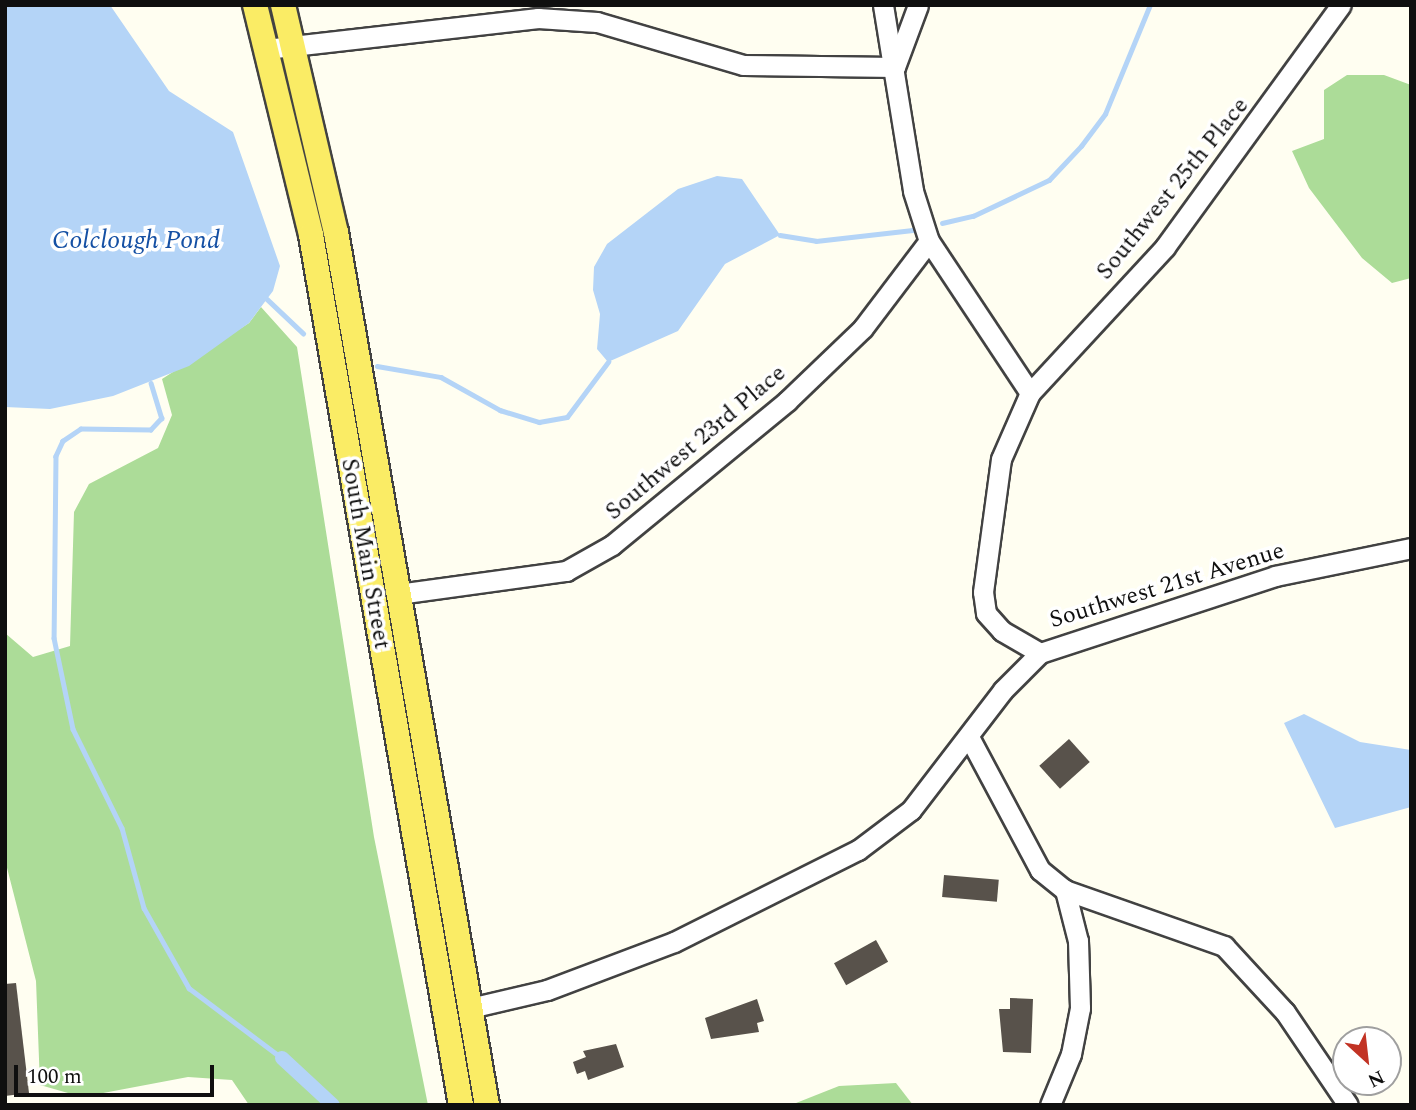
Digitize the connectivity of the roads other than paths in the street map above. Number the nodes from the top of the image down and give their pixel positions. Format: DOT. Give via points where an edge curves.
graph roads {
  1 [pos="255,5"];
  2 [pos="283,5"];
  3 [pos="883,5"];
  4 [pos="918,5"];
  5 [pos="1341,5"];
  6 [pos="293,46"];
  7 [pos="266,49"];
  8 [pos="895,67"];
  9 [pos="929,241"];
  10 [pos="1030,393"];
  11 [pos="1411,548"];
  12 [pos="398,594"];
  13 [pos="372,597"];
  14 [pos="1040,653"];
  15 [pos="969,737"];
  16 [pos="1065,890"];
  17 [pos="470,1008"];
  18 [pos="444,1009"];
  19 [pos="461,1105"];
  20 [pos="487,1105"];
  21 [pos="1050,1105"];
  22 [pos="1348,1105"];
  1 -- 7 [label="main road, South Main Street"];
  2 -- 6 [label="main road, South Main Street"];
  3 -- 8 [label="street"];
  4 -- 8 [label="street"];
  5 -- 10 [label="street, Southwest 25th Place" via="1165,247"];
  6 -- 7 [label="street"];
  6 -- 8 [label="street" via="538,18 597,22 743,65"];
  6 -- 12 [label="main road, South Main Street" via="337,232"];
  7 -- 13 [label="main road, South Main Street" via="311,235"];
  8 -- 9 [label="street" via="913,191"];
  9 -- 10 [label="street"];
  9 -- 12 [label="street, Southwest 23rd Place" via="835,355 660,511 612,545 566,571"];
  10 -- 14 [label="street, Southwest 25th Place" via="1001,460 983,592 986,612 1002,631"];
  11 -- 14 [label="street, Southwest 21st Avenue" via="1275,576"];
  12 -- 13 [label="main road"];
  12 -- 17 [label="main road, South Main Street"];
  13 -- 18 [label="main road, South Main Street"];
  14 -- 15 [label="street, Southwest 21st Avenue"];
  15 -- 16 [label="street" via="1040,870"];
  15 -- 17 [label="street, Southwest 21st Avenue" via="911,810 846,856 674,942 547,990"];
  16 -- 21 [label="street" via="1078,941 1080,1008 1071,1054"];
  16 -- 22 [label="street" via="1224,946 1285,1012"];
  17 -- 18 [label="main road"];
  17 -- 20 [label="main road, South Main Street"];
  18 -- 19 [label="main road, South Main Street"];
}
